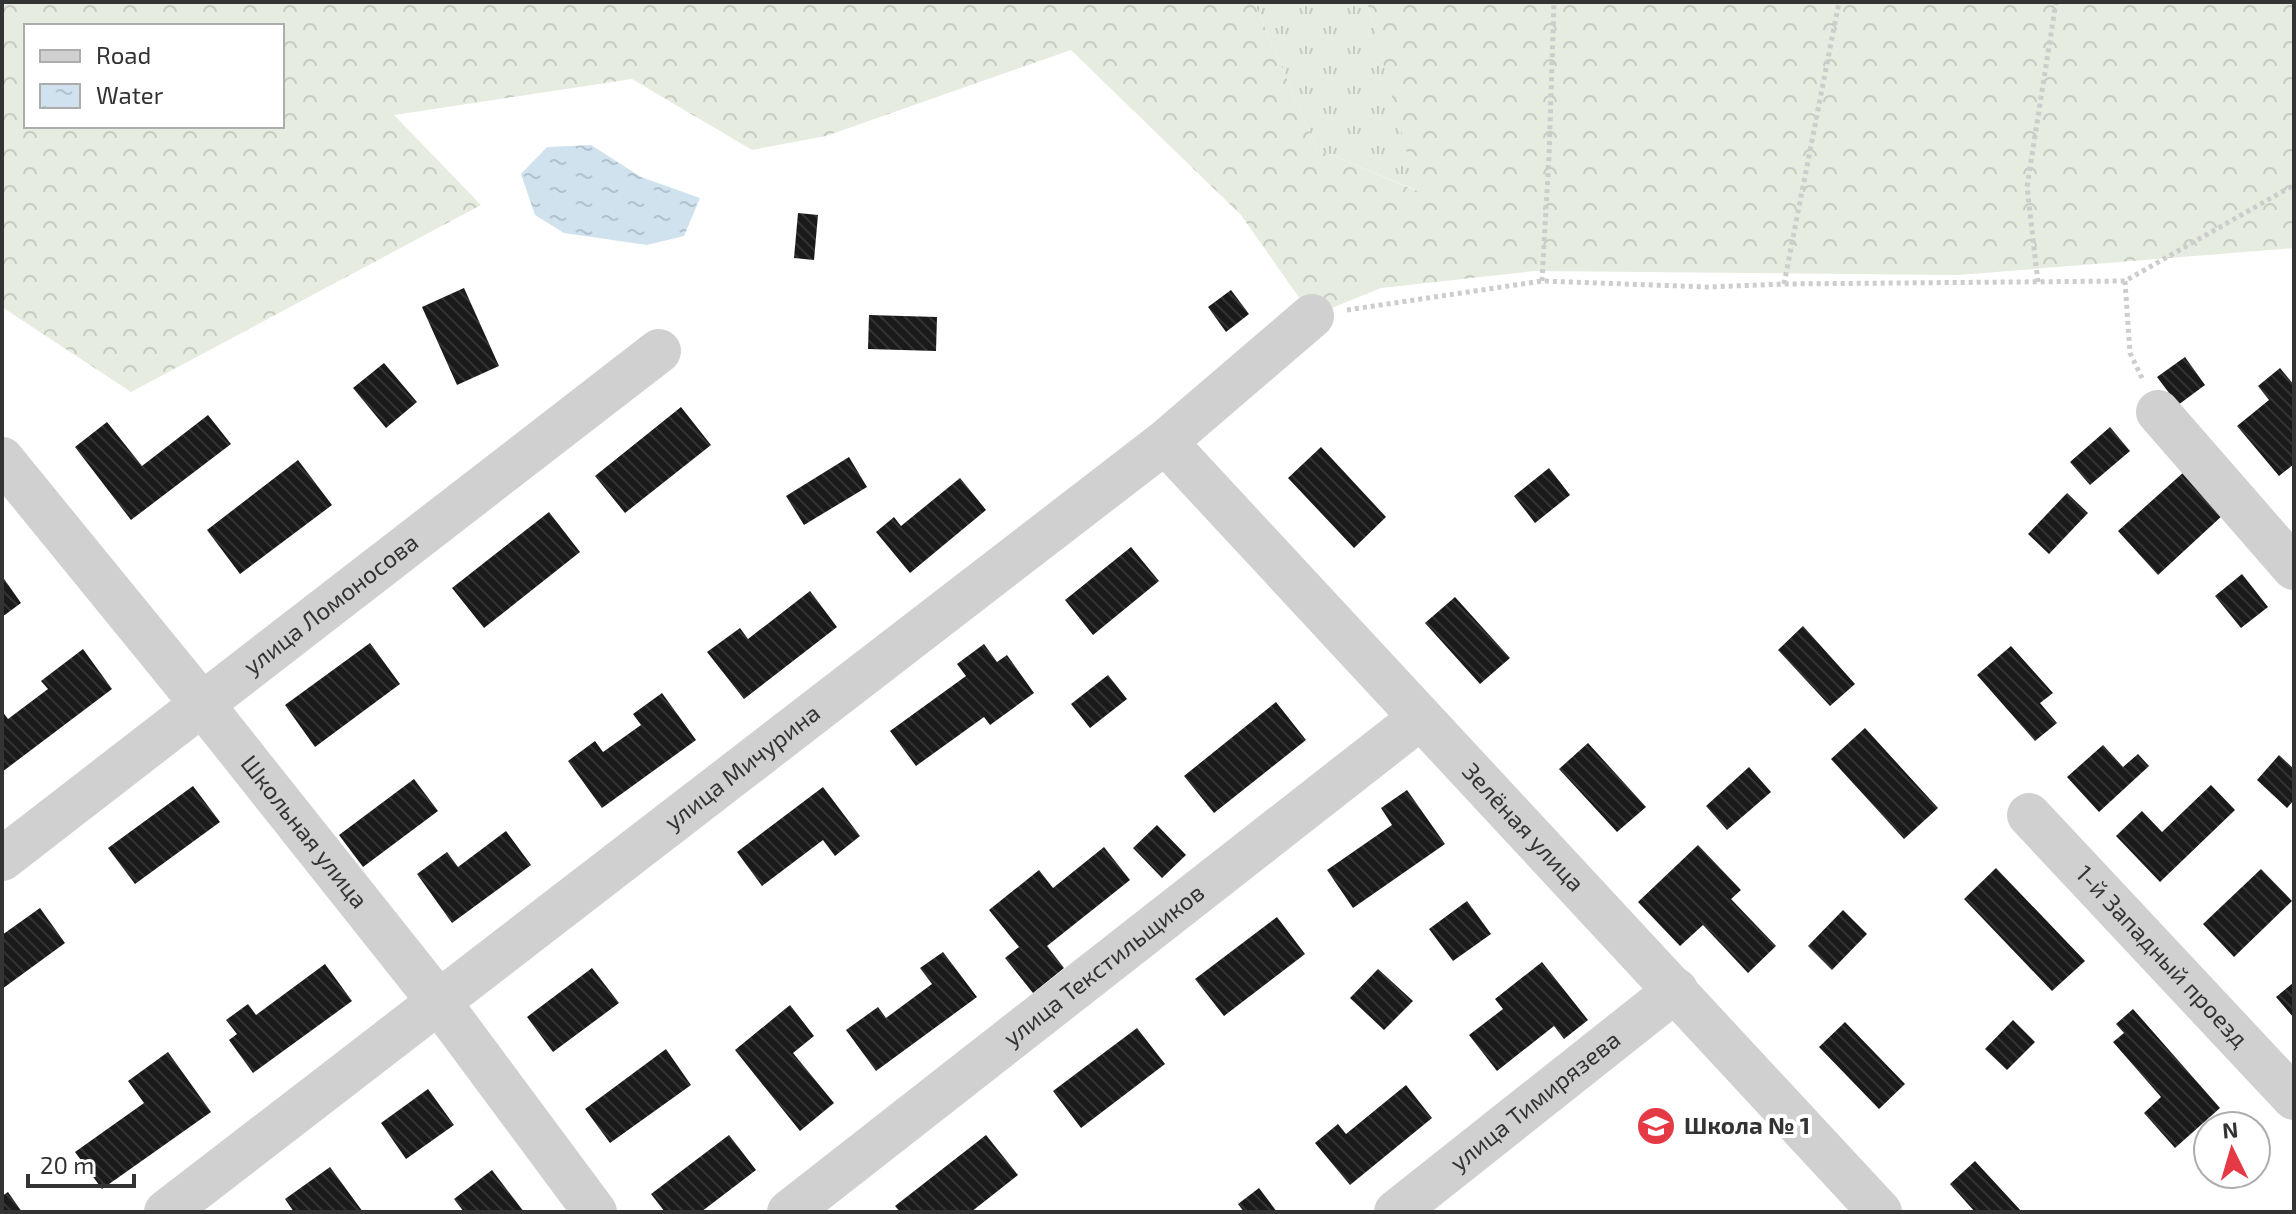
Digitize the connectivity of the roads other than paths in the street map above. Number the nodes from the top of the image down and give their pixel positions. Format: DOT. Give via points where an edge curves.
graph roads {
  1 [pos="1312,316"];
  2 [pos="659,351"];
  3 [pos="2158,412"];
  4 [pos="1165,442"];
  5 [pos="2,459"];
  6 [pos="2294,568"];
  7 [pos="202,704"];
  8 [pos="1419,719"];
  9 [pos="2029,815"];
  10 [pos="2,859"];
  11 [pos="1676,990"];
  12 [pos="439,1002"];
  13 [pos="2294,1098"];
  14 [pos="166,1212"];
  15 [pos="595,1212"];
  16 [pos="789,1212"];
  17 [pos="1396,1212"];
  18 [pos="1880,1212"];
  1 -- 4 [label="street, улица Мичурина"];
  2 -- 7 [label="street, улица Ломоносова"];
  3 -- 6 [label="street"];
  4 -- 8 [label="street, Зелёная улица"];
  4 -- 12 [label="street, улица Мичурина"];
  5 -- 7 [label="street, Школьная улица"];
  7 -- 10 [label="street, улица Ломоносова"];
  7 -- 12 [label="street, Школьная улица"];
  8 -- 11 [label="street, Зелёная улица"];
  8 -- 16 [label="street, улица Текстильщиков"];
  9 -- 13 [label="street, 1-й Западный проезд"];
  11 -- 17 [label="street, улица Тимирязева"];
  11 -- 18 [label="street, Зелёная улица"];
  12 -- 14 [label="street, улица Мичурина"];
  12 -- 15 [label="street, Школьная улица"];
}
